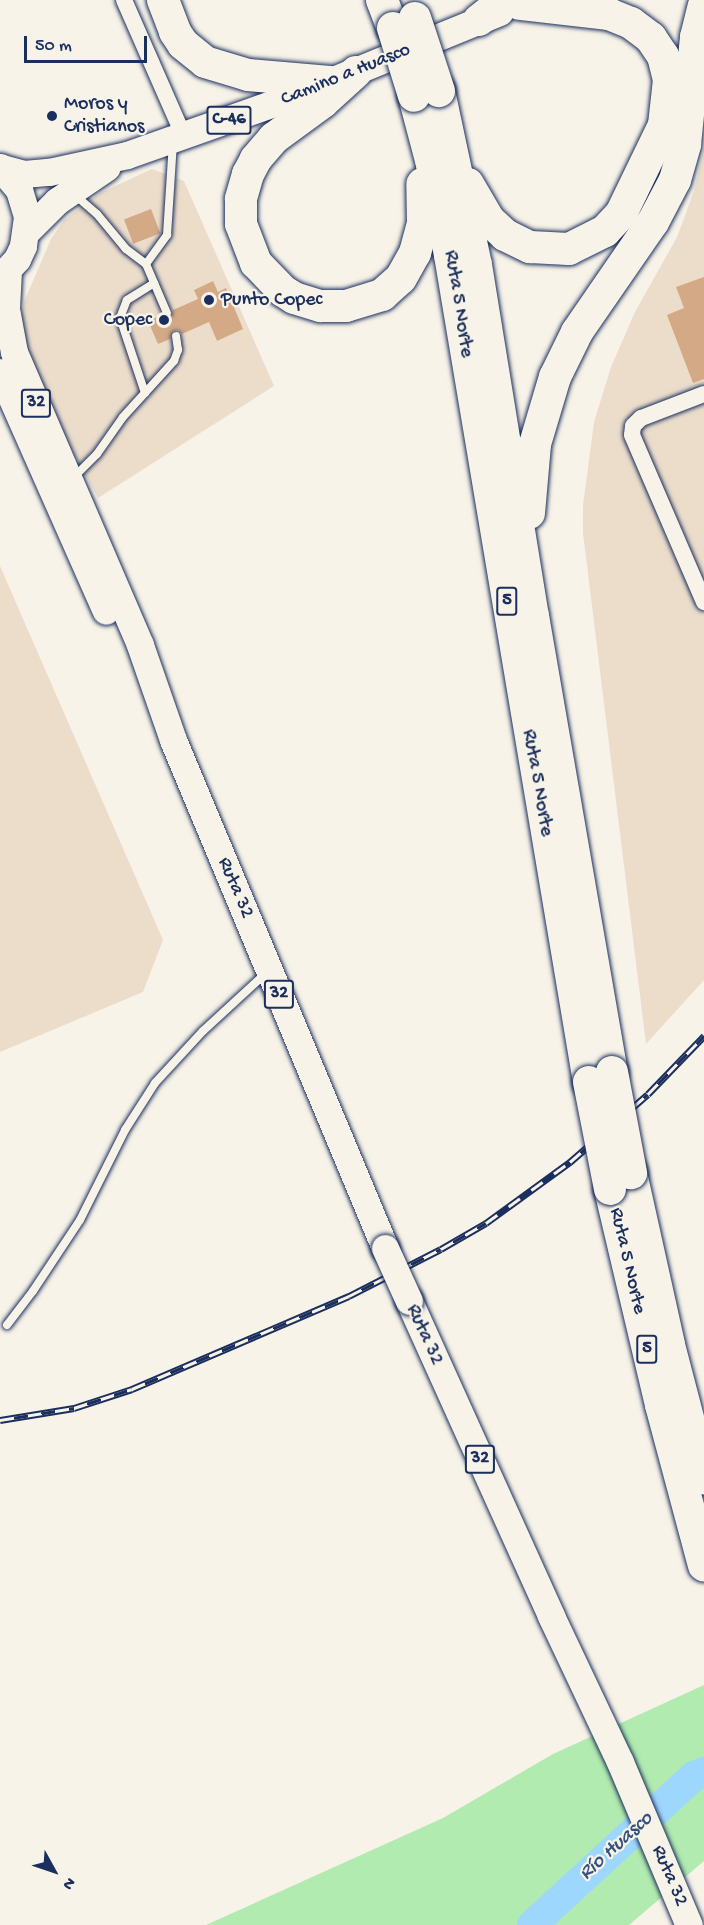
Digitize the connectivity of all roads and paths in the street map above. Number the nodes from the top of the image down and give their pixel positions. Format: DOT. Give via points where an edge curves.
graph roads {
  1 [pos="124,0"];
  2 [pos="163,0"];
  3 [pos="518,1"];
  4 [pos="704,6"];
  5 [pos="393,8"];
  6 [pos="479,20"];
  7 [pos="343,77"];
  8 [pos="425,102"];
  9 [pos="179,138"];
  10 [pos="451,142"];
  11 [pos="126,156"];
  12 [pos="1,167"];
  13 [pos="70,190"];
  14 [pos="26,232"];
  15 [pos="146,264"];
  16 [pos="4,274"];
  17 [pos="154,283"];
  18 [pos="167,313"];
  19 [pos="176,336"];
  20 [pos="0,372"];
  21 [pos="145,393"];
  22 [pos="704,394"];
  23 [pos="60,485"];
  24 [pos="704,602"];
  25 [pos="533,616"];
  26 [pos="269,970"];
  27 [pos="601,1077"];
  28 [pos="621,1181"];
  29 [pos="7,1325"];
  30 [pos="704,1479"];
  31 [pos="704,1565"];
  32 [pos="689,1925"];
  1 -- 9 [label="street"];
  2 -- 7 [label="highway" via="183,44 205,62 248,75"];
  3 -- 6 [label="highway"];
  3 -- 10 [label="highway" via="609,14 640,29 658,47 669,80 667,112 655,147 614,223 595,238 569,249 530,247 505,235 489,220 470,189"];
  4 -- 25 [label="highway" via="696,37 685,144 675,180 653,222 569,346 541,419 529,491"];
  5 -- 8 [label="highway, Ruta 5 Norte / 5, bridge"];
  6 -- 7 [label="main road, Camino a Huasco / C-46"];
  7 -- 8 [label="highway" via="323,102 274,138 256,159 241,199 245,240 256,263 274,285 294,298 334,307 372,300 401,278 416,253 423,222"];
  7 -- 9 [label="main road, Camino a Huasco / C-46"];
  8 -- 10 [label="highway, Ruta 5 Norte / 5"];
  8 -- 27 [label="highway, Ruta 5 Norte / 5"];
  9 -- 11 [label="main road, Camino a Huasco / C-46"];
  9 -- 15 [label="lane" via="167,235"];
  10 -- 25 [label="highway, Ruta 5 Norte / 5" via="476,265"];
  11 -- 12 [label="main road, Camino a Huasco / C-46" via="49,172 24,174"];
  11 -- 13 [label="main road, Camino a Huasco / C-46"];
  12 -- 14 [label="main road, 32" via="22,197"];
  13 -- 14 [label="main road, Camino a Huasco / C-46"];
  13 -- 15 [label="lane" via="97,214 126,249"];
  14 -- 16 [label="main road, 32" via="20,252"];
  15 -- 17 [label="lane"];
  16 -- 23 [label="main road, Ruta 32 / 32" via="14,351"];
  17 -- 18 [label="lane"];
  17 -- 21 [label="lane" via="127,300 120,318"];
  19 -- 21 [label="lane" via="178,351 174,360"];
  20 -- 23 [label="main road, Ruta 32 / 32"];
  21 -- 23 [label="lane" via="98,454"];
  22 -- 24 [label="street" via="641,418 633,426 632,439"];
  23 -- 26 [label="main road, Ruta 32 / 32" via="122,648 173,740"];
  25 -- 27 [label="highway, Ruta 5 Norte / 5"];
  26 -- 29 [label="lane" via="203,1031 156,1083 125,1130 80,1220"];
  26 -- 32 [label="main road, Ruta 32 / 32, bridge" via="385,1248 620,1762"];
  27 -- 28 [label="highway, Ruta 5 Norte / 5, bridge"];
  28 -- 30 [label="highway, Ruta 5 Norte / 5" via="662,1312"];
  28 -- 31 [label="highway, Ruta 5 Norte / 5" via="646,1344"];
}
